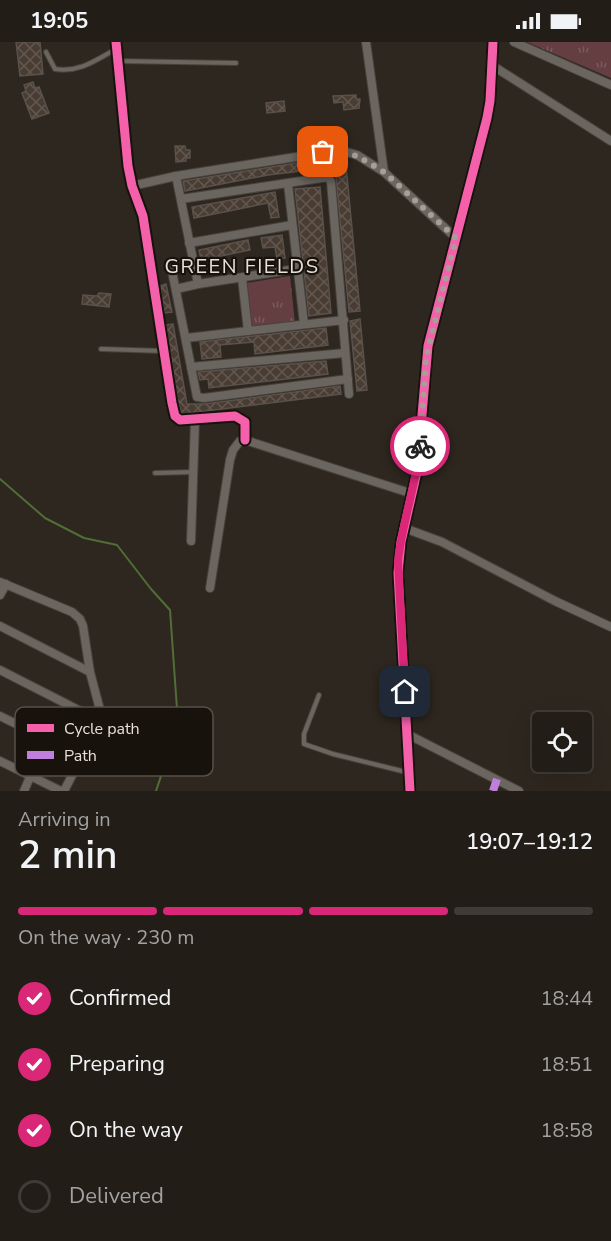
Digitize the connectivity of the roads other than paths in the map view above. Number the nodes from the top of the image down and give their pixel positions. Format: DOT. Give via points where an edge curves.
graph roads {
  1 [pos="366,42"];
  2 [pos="493,42"];
  3 [pos="513,42"];
  4 [pos="116,45"];
  5 [pos="46,51"];
  6 [pos="117,61"];
  7 [pos="236,63"];
  8 [pos="492,66"];
  9 [pos="611,85"];
  10 [pos="611,141"];
  11 [pos="384,172"];
  12 [pos="176,176"];
  13 [pos="288,184"];
  14 [pos="132,186"];
  15 [pos="181,198"];
  16 [pos="292,225"];
  17 [pos="456,238"];
  18 [pos="189,243"];
  19 [pos="171,266"];
  20 [pos="296,269"];
  21 [pos="242,278"];
  22 [pos="198,284"];
  23 [pos="176,289"];
  24 [pos="344,320"];
  25 [pos="304,324"];
  26 [pos="248,331"];
  27 [pos="186,338"];
  28 [pos="101,349"];
  29 [pos="164,351"];
  30 [pos="345,353"];
  31 [pos="191,367"];
  32 [pos="348,379"];
  33 [pos="349,394"];
  34 [pos="195,420"];
  35 [pos="245,440"];
  36 [pos="194,472"];
  37 [pos="155,473"];
  38 [pos="413,494"];
  39 [pos="404,528"];
  40 [pos="191,541"];
  41 [pos="3,583"];
  42 [pos="210,588"];
  43 [pos="0,595"];
  44 [pos="0,626"];
  45 [pos="611,627"];
  46 [pos="0,670"];
  47 [pos="90,672"];
  48 [pos="319,695"];
  49 [pos="72,707"];
  50 [pos="99,707"];
  51 [pos="0,716"];
  52 [pos="15,723"];
  53 [pos="408,734"];
  54 [pos="0,761"];
  55 [pos="15,769"];
  56 [pos="410,773"];
  57 [pos="71,776"];
  58 [pos="30,777"];
  59 [pos="24,791"];
  60 [pos="63,791"];
  61 [pos="410,791"];
  62 [pos="519,791"];
  1 -- 11 [label="street"];
  2 -- 8 [label="street"];
  3 -- 9 [label="street"];
  4 -- 5 [label="lane" via="93,63 70,69 55,69"];
  4 -- 6 [label="street"];
  6 -- 7 [label="lane"];
  6 -- 14 [label="street"];
  8 -- 10 [label="street"];
  8 -- 17 [label="street" via="487,118"];
  11 -- 12 [label="street" via="357,155 340,150"];
  11 -- 17 [label="street"];
  12 -- 14 [label="street"];
  12 -- 15 [label="street"];
  13 -- 15 [label="street"];
  13 -- 16 [label="street"];
  13 -- 24 [label="street" via="328,177 331,182"];
  14 -- 29 [label="street" via="143,216"];
  15 -- 18 [label="street"];
  16 -- 18 [label="street"];
  16 -- 20 [label="street"];
  17 -- 38 [label="street" via="426,358 423,422"];
  18 -- 22 [label="street"];
  19 -- 23 [label="street"];
  20 -- 21 [label="street"];
  20 -- 25 [label="street"];
  21 -- 22 [label="street"];
  21 -- 26 [label="street"];
  22 -- 23 [label="street"];
  23 -- 27 [label="street"];
  24 -- 25 [label="street"];
  24 -- 30 [label="street"];
  25 -- 26 [label="street"];
  26 -- 27 [label="street"];
  27 -- 31 [label="street"];
  28 -- 29 [label="lane"];
  29 -- 34 [label="street" via="175,416"];
  30 -- 31 [label="street"];
  30 -- 32 [label="street"];
  31 -- 32 [label="street" via="195,395 200,398"];
  32 -- 33 [label="street"];
  34 -- 35 [label="street" via="240,417 245,422"];
  34 -- 36 [label="street"];
  35 -- 38 [label="street"];
  35 -- 42 [label="street" via="237,443 230,460"];
  36 -- 37 [label="lane"];
  36 -- 40 [label="street"];
  38 -- 39 [label="street"];
  39 -- 45 [label="street" via="442,542"];
  39 -- 53 [label="street" via="398,573"];
  41 -- 43 [label="street"];
  41 -- 47 [label="street" via="76,615 83,626"];
  44 -- 47 [label="street"];
  46 -- 49 [label="street"];
  47 -- 50 [label="street"];
  48 -- 56 [label="lane" via="304,744"];
  51 -- 52 [label="street"];
  53 -- 56 [label="street"];
  53 -- 62 [label="street"];
  54 -- 55 [label="street"];
  56 -- 61 [label="street"];
  57 -- 60 [label="street"];
  58 -- 59 [label="street"];
  58 -- 60 [label="street"];
}
